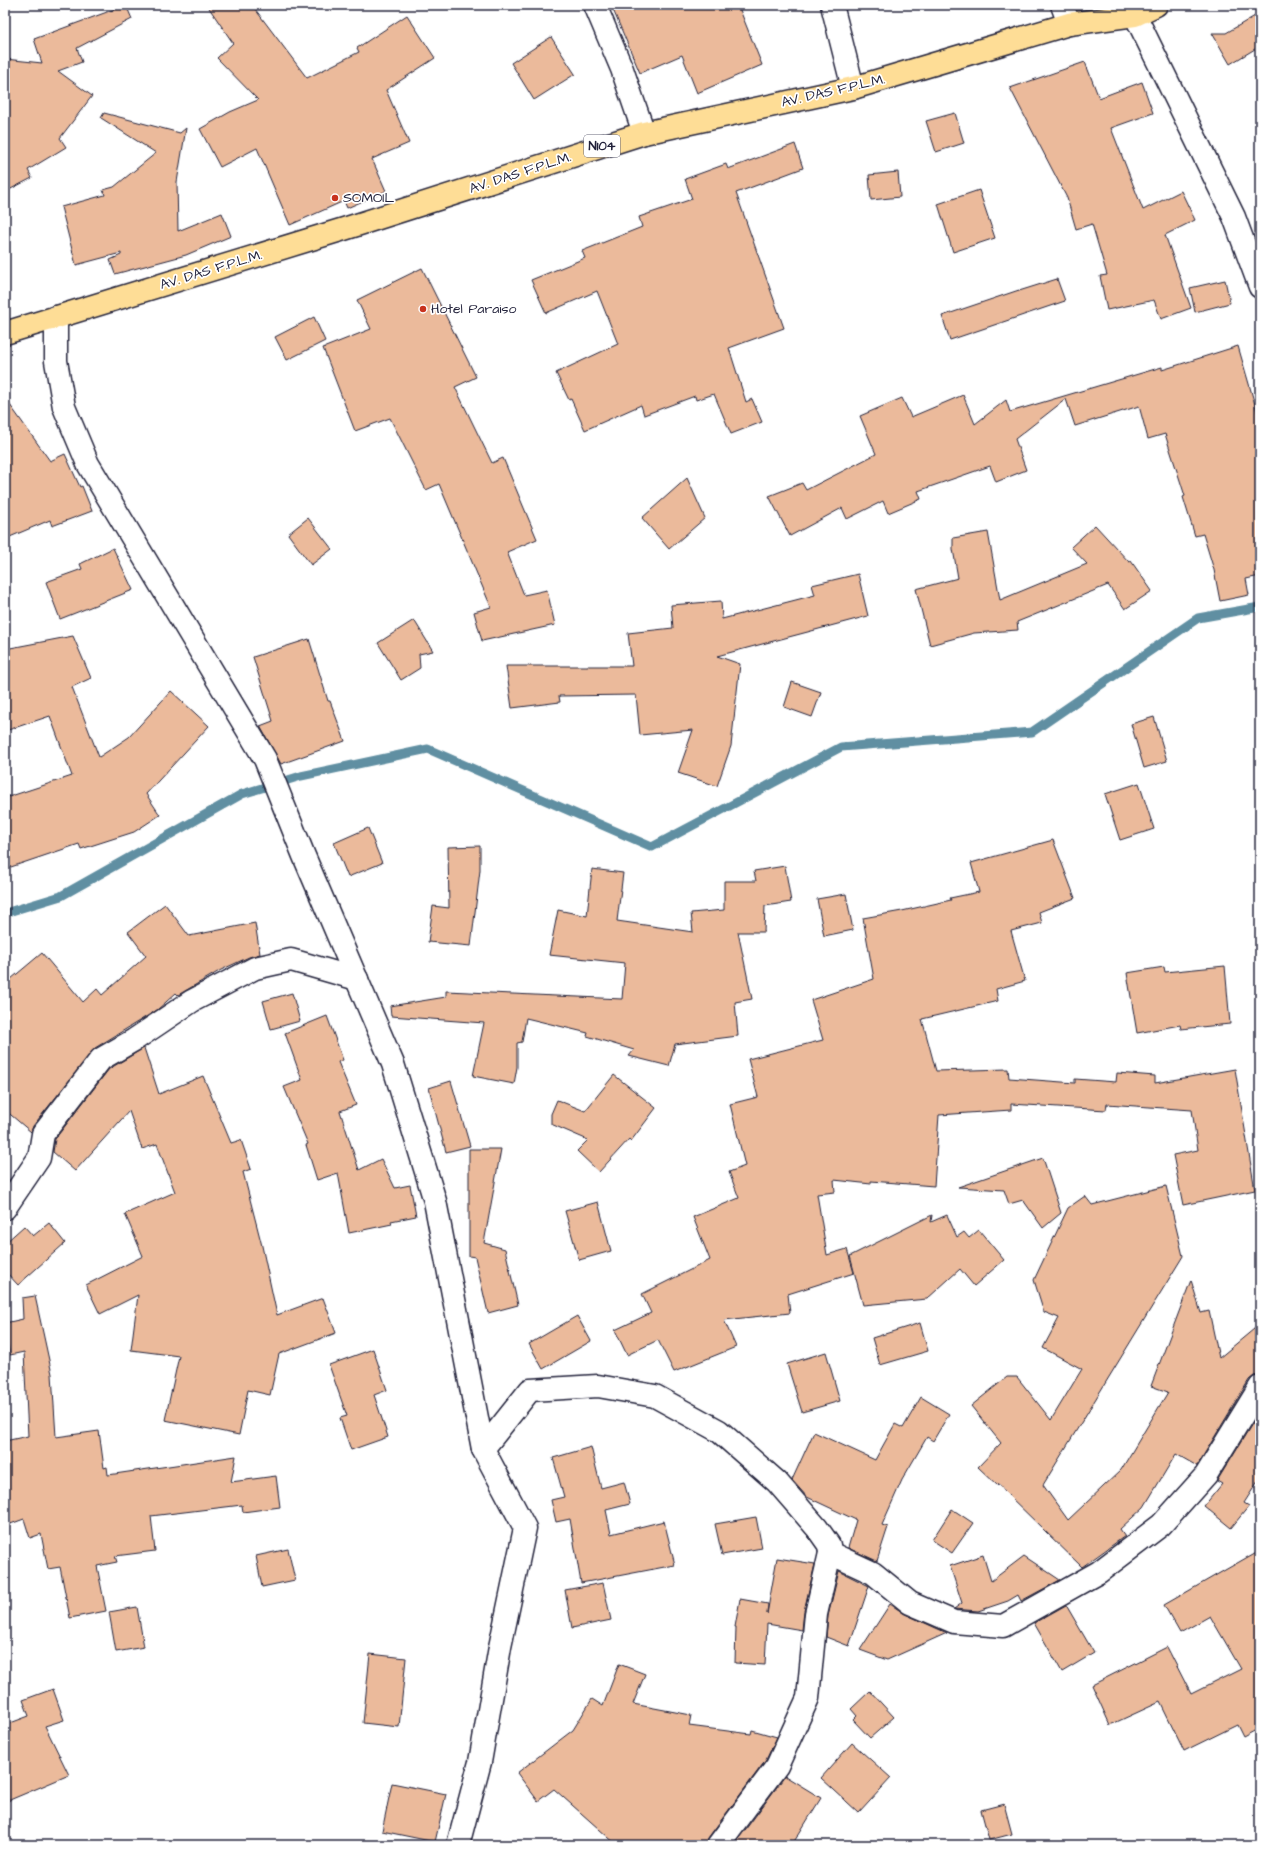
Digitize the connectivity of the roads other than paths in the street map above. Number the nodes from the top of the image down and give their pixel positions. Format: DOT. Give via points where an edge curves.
graph roads {
  1 [pos="595,5"];
  2 [pos="832,5"];
  3 [pos="1156,5"];
  4 [pos="1065,15"];
  5 [pos="1135,15"];
  6 [pos="852,88"];
  7 [pos="644,133"];
  8 [pos="1260,287"];
  9 [pos="56,317"];
  10 [pos="5,333"];
  11 [pos="358,979"];
  12 [pos="5,1208"];
  13 [pos="1260,1387"];
  14 [pos="483,1449"];
  15 [pos="830,1552"];
  16 [pos="458,1845"];
  17 [pos="718,1845"];
  1 -- 7 [label="street" via="622,68"];
  2 -- 6 [label="street"];
  3 -- 5 [label="main road, AV. DAS F.P.L.M. / N104"];
  4 -- 5 [label="main road, AV. DAS F.P.L.M. / N104"];
  4 -- 6 [label="main road, AV. DAS F.P.L.M. / N104"];
  5 -- 8 [label="street" via="1234,217"];
  6 -- 7 [label="main road, AV. DAS F.P.L.M. / N104"];
  7 -- 9 [label="main road, AV. DAS F.P.L.M. / N104" via="336,232"];
  9 -- 10 [label="main road, AV. DAS F.P.L.M. / N104"];
  9 -- 11 [label="street" via="56,361 64,407 88,464 265,760"];
  11 -- 12 [label="street" via="291,960 255,968 192,1001 101,1059 44,1134 39,1158"];
  11 -- 14 [label="street" via="393,1064 435,1201"];
  13 -- 15 [label="street" via="1206,1475 1162,1525 1099,1572 1003,1626 954,1622 910,1603 873,1573"];
  14 -- 15 [label="street" via="530,1390 598,1386 655,1396 719,1431 777,1482 817,1528 829,1545"];
  14 -- 16 [label="street" via="524,1528 480,1762"];
  15 -- 17 [label="street" via="816,1614 808,1698 777,1766"];
}
